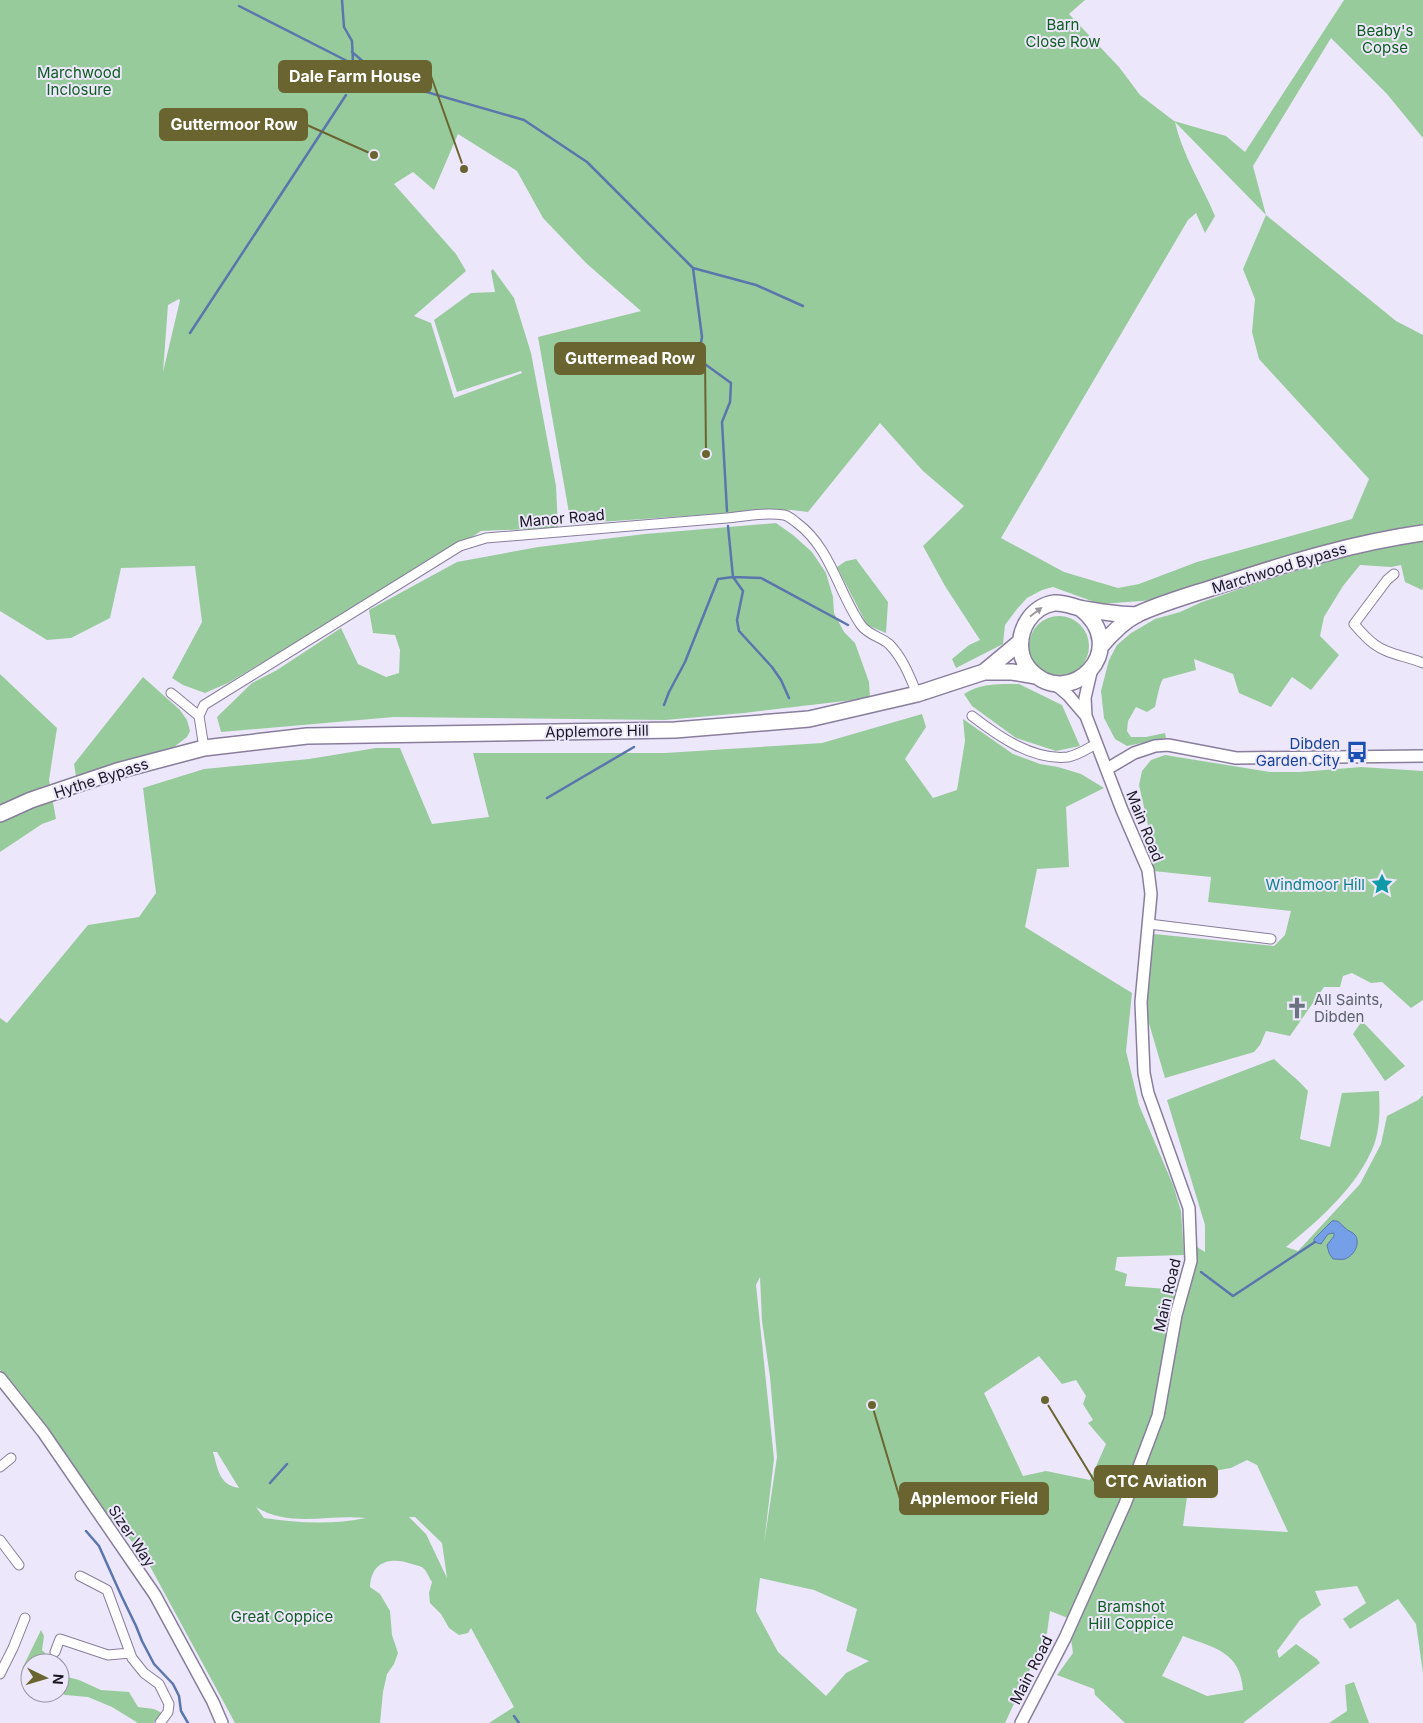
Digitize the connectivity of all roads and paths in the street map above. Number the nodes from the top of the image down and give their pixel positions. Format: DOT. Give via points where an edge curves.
graph roads {
  1 [pos="1423,533"];
  2 [pos="1394,574"];
  3 [pos="1080,608"];
  4 [pos="1137,615"];
  5 [pos="1020,642"];
  6 [pos="1100,646"];
  7 [pos="1423,664"];
  8 [pos="1092,668"];
  9 [pos="984,672"];
  10 [pos="1036,676"];
  11 [pos="1055,684"];
  12 [pos="171,693"];
  13 [pos="917,694"];
  14 [pos="199,716"];
  15 [pos="972,716"];
  16 [pos="1086,716"];
  17 [pos="1096,744"];
  18 [pos="204,748"];
  19 [pos="1423,756"];
  20 [pos="1107,769"];
  21 [pos="0,814"];
  22 [pos="1149,924"];
  23 [pos="1271,939"];
  24 [pos="0,1378"];
  25 [pos="11,1458"];
  26 [pos="0,1467"];
  27 [pos="0,1540"];
  28 [pos="19,1565"];
  29 [pos="80,1576"];
  30 [pos="25,1618"];
  31 [pos="55,1652"];
  32 [pos="130,1652"];
  33 [pos="0,1674"];
  34 [pos="160,1723"];
  35 [pos="222,1723"];
  36 [pos="1021,1723"];
  1 -- 4 [label="main road, Marchwood Bypass" via="1380,539 1294,561"];
  2 -- 7 [label="street" via="1354,624 1374,645"];
  3 -- 4 [label="main road, Marchwood Bypass" via="1115,615"];
  5 -- 3 [label="main road, one-way" via="1022,629 1040,608 1053,603"];
  3 -- 6 [label="main road" via="1096,624"];
  4 -- 6 [label="main road, Marchwood Bypass"];
  5 -- 9 [label="main road, Applemore Hill"];
  5 -- 10 [label="main road" via="1021,655"];
  6 -- 8 [label="main road"];
  8 -- 11 [label="main road" via="1076,681"];
  8 -- 16 [label="street, Main Road" via="1085,698"];
  9 -- 10 [label="main road, Applemore Hill"];
  9 -- 13 [label="main road, Applemore Hill"];
  10 -- 11 [label="main road"];
  11 -- 16 [label="street, Main Road"];
  12 -- 14 [label="street"];
  13 -- 14 [label="street, Manor Road" via="903,661 889,644 864,629 854,616 817,541 786,516 764,513 486,538 460,546 204,705"];
  13 -- 18 [label="main road, Applemore Hill" via="809,718 675,730 307,736"];
  14 -- 18 [label="street"];
  15 -- 17 [label="street" via="995,734 1034,752 1054,757 1079,754"];
  16 -- 17 [label="street, Main Road"];
  17 -- 20 [label="street, Main Road"];
  18 -- 21 [label="main road, Hythe Bypass" via="116,771"];
  19 -- 20 [label="street" via="1236,758 1162,745 1145,748"];
  20 -- 22 [label="street, Main Road" via="1148,870 1151,894"];
  22 -- 23 [label="street"];
  22 -- 36 [label="street, Main Road" via="1141,1002 1144,1073 1148,1093 1189,1208 1191,1261 1176,1315 1158,1416 1125,1504 1065,1638"];
  24 -- 35 [label="street, Sizer Way" via="43,1432 154,1595"];
  25 -- 26 [label="street"];
  27 -- 28 [label="street"];
  29 -- 32 [label="street" via="107,1590"];
  30 -- 33 [label="street"];
  31 -- 32 [label="street" via="60,1639 108,1656"];
  32 -- 34 [label="street" via="144,1673 159,1684 169,1704 168,1712"];
}
